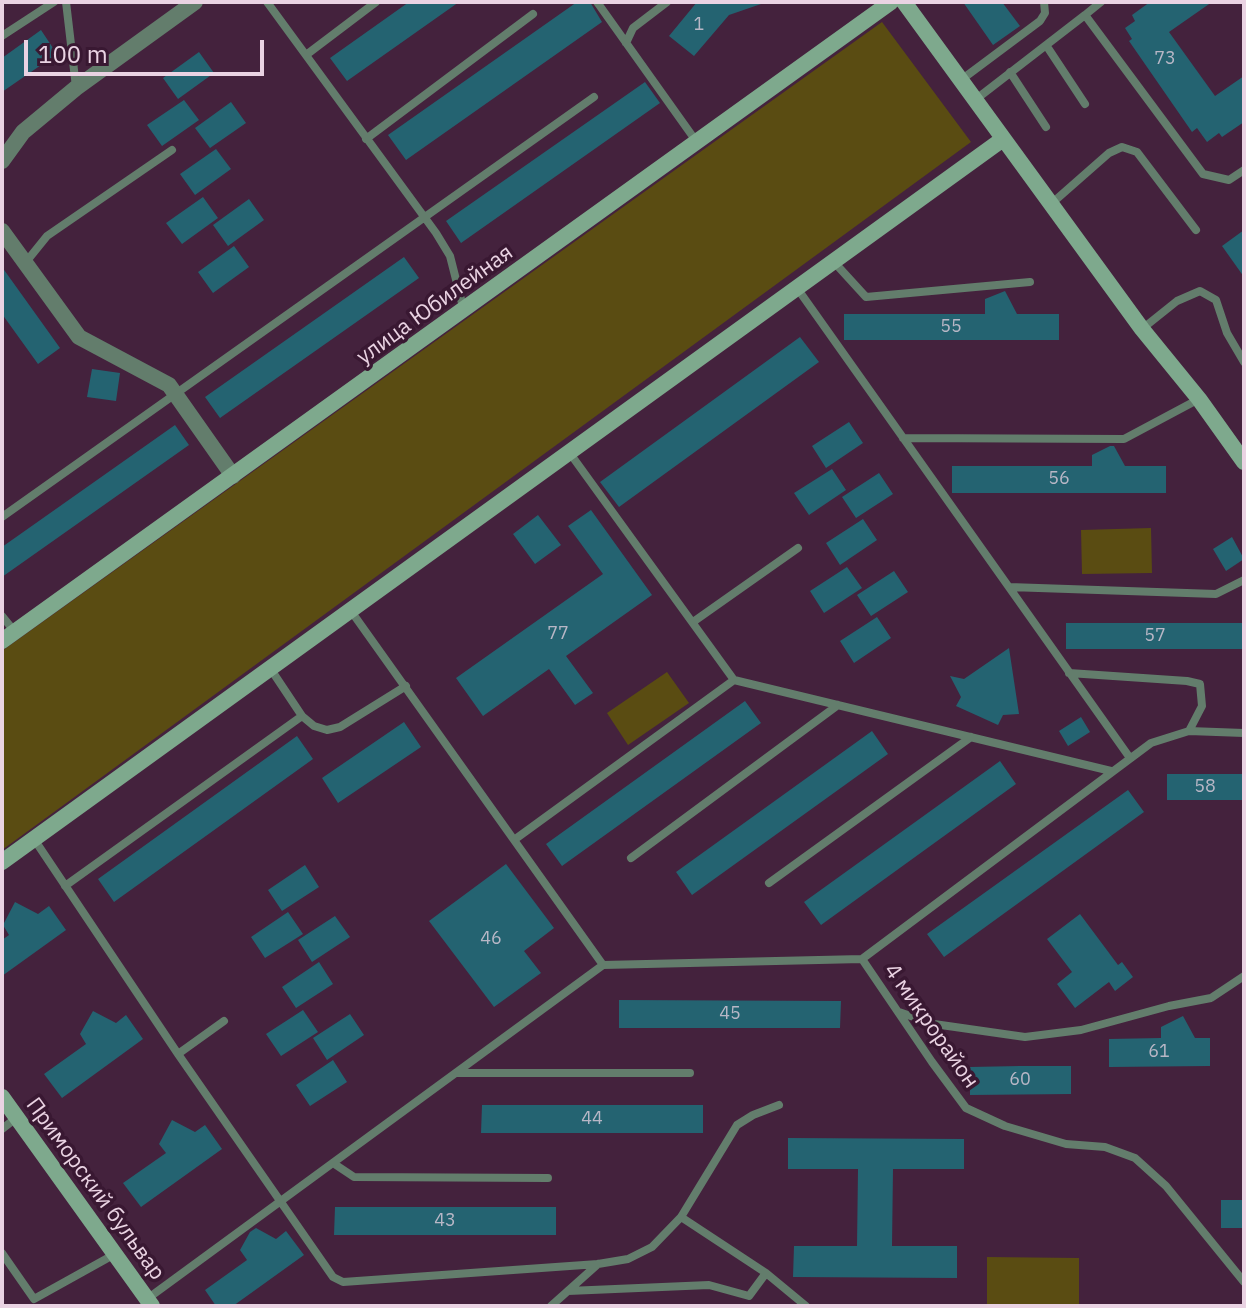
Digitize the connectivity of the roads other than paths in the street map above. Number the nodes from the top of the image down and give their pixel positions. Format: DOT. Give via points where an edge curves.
graph roads {
  1 [pos="54,2"];
  2 [pos="66,2"];
  3 [pos="195,2"];
  4 [pos="267,2"];
  5 [pos="376,2"];
  6 [pos="597,2"];
  7 [pos="667,2"];
  8 [pos="891,2"];
  9 [pos="904,2"];
  10 [pos="1044,2"];
  11 [pos="1101,2"];
  12 [pos="533,14"];
  13 [pos="1085,15"];
  14 [pos="2,36"];
  15 [pos="626,43"];
  16 [pos="1046,45"];
  17 [pos="306,55"];
  18 [pos="1010,72"];
  19 [pos="961,80"];
  20 [pos="76,88"];
  21 [pos="594,97"];
  22 [pos="975,100"];
  23 [pos="1085,104"];
  24 [pos="1046,127"];
  25 [pos="366,139"];
  26 [pos="1003,139"];
  27 [pos="697,143"];
  28 [pos="172,150"];
  29 [pos="2,161"];
  30 [pos="1244,170"];
  31 [pos="1051,204"];
  32 [pos="424,219"];
  33 [pos="1196,230"];
  34 [pos="2,231"];
  35 [pos="833,262"];
  36 [pos="25,263"];
  37 [pos="1030,282"];
  38 [pos="797,288"];
  39 [pos="464,311"];
  40 [pos="1142,329"];
  41 [pos="1244,362"];
  42 [pos="175,393"];
  43 [pos="1199,399"];
  44 [pos="903,438"];
  45 [pos="569,452"];
  46 [pos="1244,462"];
  47 [pos="233,476"];
  48 [pos="2,517"];
  49 [pos="798,548"];
  50 [pos="1244,580"];
  51 [pos="1009,587"];
  52 [pos="350,610"];
  53 [pos="2,616"];
  54 [pos="693,622"];
  55 [pos="9,636"];
  56 [pos="270,668"];
  57 [pos="1069,673"];
  58 [pos="734,680"];
  59 [pos="406,686"];
  60 [pos="838,705"];
  61 [pos="302,716"];
  62 [pos="1189,731"];
  63 [pos="1244,733"];
  64 [pos="971,737"];
  65 [pos="1130,758"];
  66 [pos="1111,771"];
  67 [pos="34,839"];
  68 [pos="514,840"];
  69 [pos="631,858"];
  70 [pos="2,862"];
  71 [pos="769,883"];
  72 [pos="65,886"];
  73 [pos="862,959"];
  74 [pos="603,965"];
  75 [pos="1244,976"];
  76 [pos="898,1012"];
  77 [pos="224,1021"];
  78 [pos="178,1054"];
  79 [pos="455,1073"];
  80 [pos="690,1073"];
  81 [pos="2,1097"];
  82 [pos="779,1105"];
  83 [pos="17,1117"];
  84 [pos="2,1129"];
  85 [pos="333,1163"];
  86 [pos="548,1178"];
  87 [pos="282,1200"];
  88 [pos="681,1217"];
  89 [pos="2,1253"];
  90 [pos="115,1254"];
  91 [pos="598,1264"];
  92 [pos="766,1273"];
  93 [pos="1244,1282"];
  94 [pos="568,1291"];
  95 [pos="150,1302"];
  96 [pos="551,1306"];
  97 [pos="806,1306"];
  1 -- 14 [label="lane"];
  2 -- 20 [label="lane"];
  3 -- 20 [label="street"];
  4 -- 17 [label="lane"];
  5 -- 17 [label="lane"];
  6 -- 15 [label="lane"];
  7 -- 15 [label="lane" via="633,28"];
  8 -- 27 [label="street, улица Юбилейная"];
  9 -- 19 [label="street"];
  10 -- 19 [label="lane" via="1040,21"];
  11 -- 13 [label="lane"];
  12 -- 25 [label="lane"];
  13 -- 16 [label="lane"];
  13 -- 30 [label="lane" via="1203,174 1229,180"];
  15 -- 27 [label="lane"];
  16 -- 18 [label="lane"];
  16 -- 23 [label="lane"];
  17 -- 25 [label="lane"];
  18 -- 22 [label="lane"];
  18 -- 24 [label="lane"];
  19 -- 22 [label="street"];
  20 -- 29 [label="street" via="23,132"];
  21 -- 32 [label="lane"];
  22 -- 26 [label="street"];
  25 -- 32 [label="lane"];
  26 -- 31 [label="street"];
  26 -- 35 [label="street"];
  27 -- 39 [label="street, улица Юбилейная"];
  28 -- 36 [label="lane" via="47,236"];
  31 -- 33 [label="lane" via="1122,147 1137,152"];
  31 -- 40 [label="street"];
  32 -- 39 [label="lane" via="450,256"];
  32 -- 42 [label="lane"];
  34 -- 36 [label="street"];
  35 -- 37 [label="lane" via="866,297"];
  35 -- 38 [label="street"];
  36 -- 42 [label="street" via="79,337"];
  38 -- 44 [label="lane"];
  38 -- 45 [label="street"];
  39 -- 47 [label="street, улица Юбилейная"];
  40 -- 41 [label="lane" via="1177,301 1200,291 1216,300"];
  40 -- 43 [label="street"];
  42 -- 47 [label="street"];
  42 -- 48 [label="lane"];
  43 -- 44 [label="lane" via="1124,439"];
  43 -- 46 [label="street"];
  44 -- 51 [label="lane"];
  45 -- 52 [label="street"];
  45 -- 54 [label="lane"];
  47 -- 55 [label="street, улица Юбилейная"];
  49 -- 54 [label="lane"];
  50 -- 51 [label="lane" via="1216,594"];
  51 -- 57 [label="lane"];
  52 -- 56 [label="street"];
  52 -- 59 [label="lane"];
  53 -- 55 [label="lane"];
  54 -- 58 [label="lane"];
  56 -- 61 [label="lane"];
  56 -- 67 [label="street"];
  57 -- 62 [label="lane" via="1200,684 1202,706"];
  57 -- 65 [label="lane"];
  58 -- 60 [label="lane"];
  58 -- 68 [label="lane"];
  59 -- 61 [label="lane" via="340,727 327,730"];
  59 -- 68 [label="lane"];
  60 -- 64 [label="lane"];
  60 -- 69 [label="lane"];
  61 -- 72 [label="lane"];
  62 -- 63 [label="lane"];
  62 -- 65 [label="lane" via="1151,743"];
  64 -- 66 [label="lane"];
  64 -- 71 [label="lane"];
  65 -- 66 [label="lane"];
  66 -- 73 [label="lane"];
  67 -- 70 [label="street"];
  67 -- 72 [label="lane"];
  68 -- 74 [label="lane"];
  72 -- 78 [label="lane"];
  73 -- 74 [label="lane"];
  73 -- 76 [label="lane, 4 микрорайон"];
  74 -- 79 [label="lane"];
  75 -- 76 [label="lane" via="1211,998 1081,1030 1025,1037 934,1024"];
  76 -- 93 [label="lane, 4 микрорайон" via="966,1108 1005,1126 1135,1158 1166,1186"];
  77 -- 78 [label="lane"];
  78 -- 87 [label="lane"];
  79 -- 80 [label="lane"];
  79 -- 85 [label="lane"];
  81 -- 83 [label="street, Приморский бульвар"];
  82 -- 88 [label="lane" via="737,1125"];
  83 -- 84 [label="lane"];
  83 -- 90 [label="street, Приморский бульвар"];
  85 -- 86 [label="lane" via="354,1177"];
  85 -- 87 [label="lane"];
  87 -- 91 [label="lane" via="333,1277 343,1282"];
  87 -- 95 [label="lane"];
  88 -- 91 [label="lane" via="652,1247 628,1259"];
  88 -- 92 [label="lane"];
  89 -- 90 [label="lane" via="34,1299"];
  90 -- 95 [label="street, Приморский бульвар"];
  91 -- 94 [label="lane"];
  92 -- 94 [label="lane" via="749,1296 709,1285"];
  92 -- 97 [label="lane"];
  94 -- 96 [label="lane"];
}
